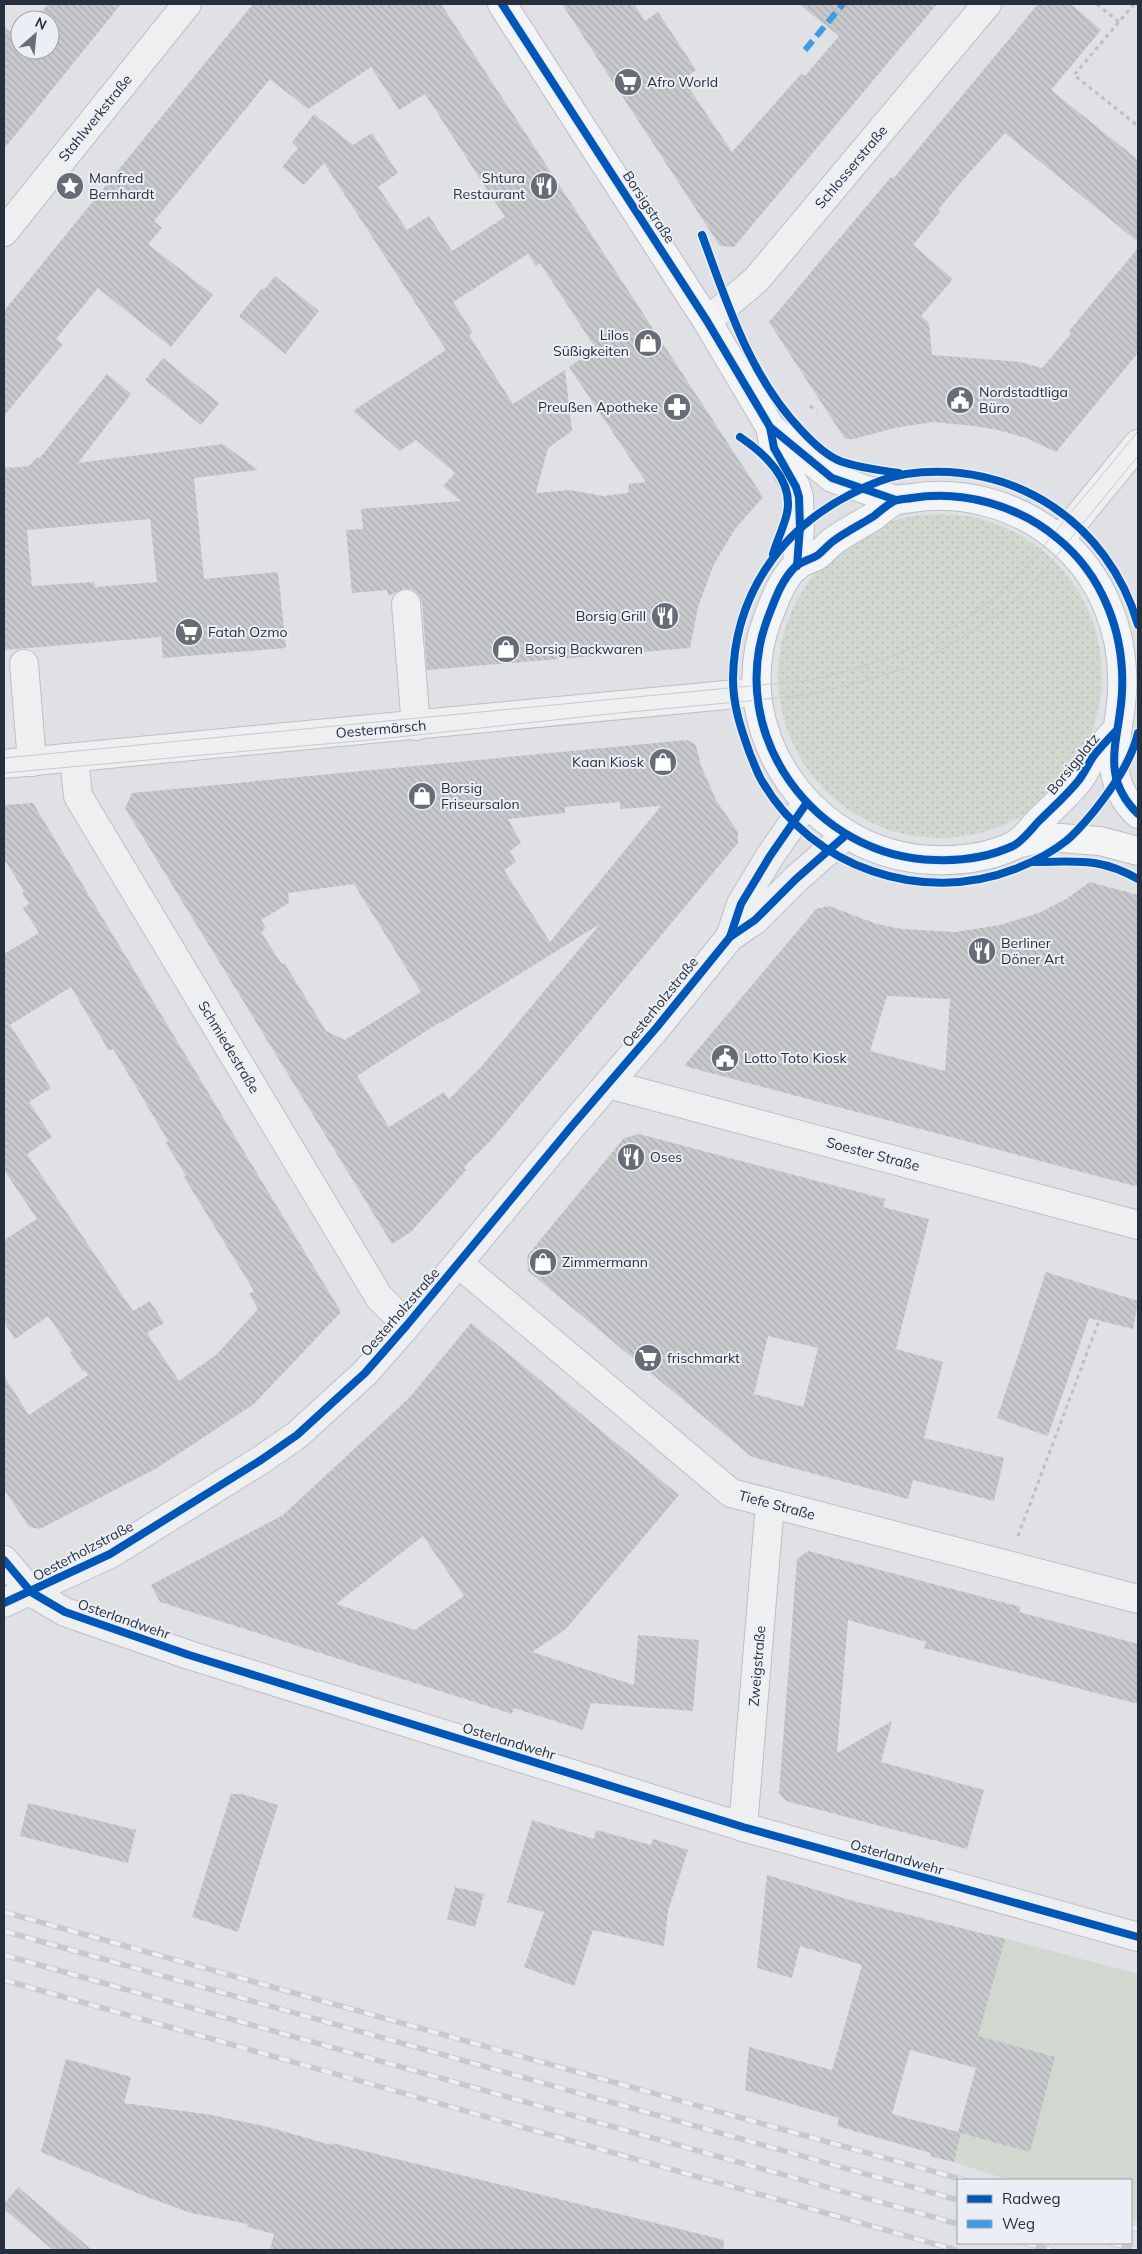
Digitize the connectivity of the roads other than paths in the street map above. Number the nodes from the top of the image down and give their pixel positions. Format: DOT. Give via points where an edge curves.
graph roads {
  1 [pos="187,4"];
  2 [pos="502,4"];
  3 [pos="987,4"];
  4 [pos="4,232"];
  5 [pos="707,321"];
  6 [pos="770,427"];
  7 [pos="1138,444"];
  8 [pos="896,500"];
  9 [pos="1060,539"];
  10 [pos="797,566"];
  11 [pos="406,604"];
  12 [pos="1130,654"];
  13 [pos="24,664"];
  14 [pos="757,692"];
  15 [pos="416,726"];
  16 [pos="1116,731"];
  17 [pos="74,758"];
  18 [pos="32,762"];
  19 [pos="4,764"];
  20 [pos="806,804"];
  21 [pos="1138,814"];
  22 [pos="846,835"];
  23 [pos="1016,844"];
  24 [pos="1138,850"];
  25 [pos="730,937"];
  26 [pos="608,1084"];
  27 [pos="1138,1225"];
  28 [pos="459,1264"];
  29 [pos="407,1324"];
  30 [pos="770,1504"];
  31 [pos="4,1560"];
  32 [pos="31,1592"];
  33 [pos="1138,1599"];
  34 [pos="4,1603"];
  35 [pos="743,1827"];
  36 [pos="1138,1937"];
  1 -- 4 [label="street, Stahlwerkstraße"];
  2 -- 5 [label="main road, Borsigstraße"];
  3 -- 5 [label="street, Schlosserstraße" via="756,280"];
  5 -- 6 [label="main road, Borsigstraße"];
  6 -- 8 [label="main road, Borsigstraße" via="832,478"];
  6 -- 10 [label="main road, Borsigstraße" via="774,448 799,497"];
  7 -- 9 [label="street"];
  8 -- 9 [label="main road, Borsigplatz" via="926,496 971,498 1014,511"];
  8 -- 10 [label="main road, Borsigplatz"];
  9 -- 12 [label="main road, Borsigplatz" via="1086,568 1104,595"];
  10 -- 14 [label="main road, Borsigplatz" via="777,594 762,635"];
  11 -- 15 [label="street"];
  12 -- 16 [label="main road, Borsigplatz"];
  13 -- 18 [label="street"];
  14 -- 15 [label="street, Oestermärsch"];
  14 -- 20 [label="main road, Borsigplatz" via="765,732 778,763"];
  15 -- 17 [label="street, Oestermärsch"];
  16 -- 21 [label="main road" via="1113,758 1116,780"];
  16 -- 23 [label="main road, Borsigplatz" via="1067,794"];
  17 -- 18 [label="street, Oestermärsch"];
  17 -- 29 [label="street, Schmiedestraße" via="78,796 379,1297"];
  18 -- 19 [label="street, Oestermärsch"];
  20 -- 22 [label="main road, Borsigplatz"];
  20 -- 25 [label="street, Oesterholzstraße" via="740,904"];
  22 -- 23 [label="main road, Borsigplatz" via="881,851 917,860 954,861 990,854"];
  22 -- 25 [label="street, Oesterholzstraße" via="796,878 755,920"];
  23 -- 24 [label="main road" via="1048,837 1100,841"];
  25 -- 26 [label="street, Oesterholzstraße"];
  26 -- 27 [label="street, Soester Straße"];
  26 -- 28 [label="street, Oesterholzstraße"];
  28 -- 29 [label="street, Oesterholzstraße"];
  28 -- 30 [label="street, Tiefe Straße" via="731,1493"];
  29 -- 32 [label="street, Oesterholzstraße" via="358,1379 297,1434 261,1460 110,1554"];
  30 -- 33 [label="street, Tiefe Straße"];
  30 -- 35 [label="street, Zweigstraße"];
  31 -- 32 [label="street, Osterlandwehr"];
  32 -- 34 [label="street, Oesterholzstraße"];
  32 -- 35 [label="street, Osterlandwehr" via="65,1612 189,1655"];
  35 -- 36 [label="street, Osterlandwehr"];
}
